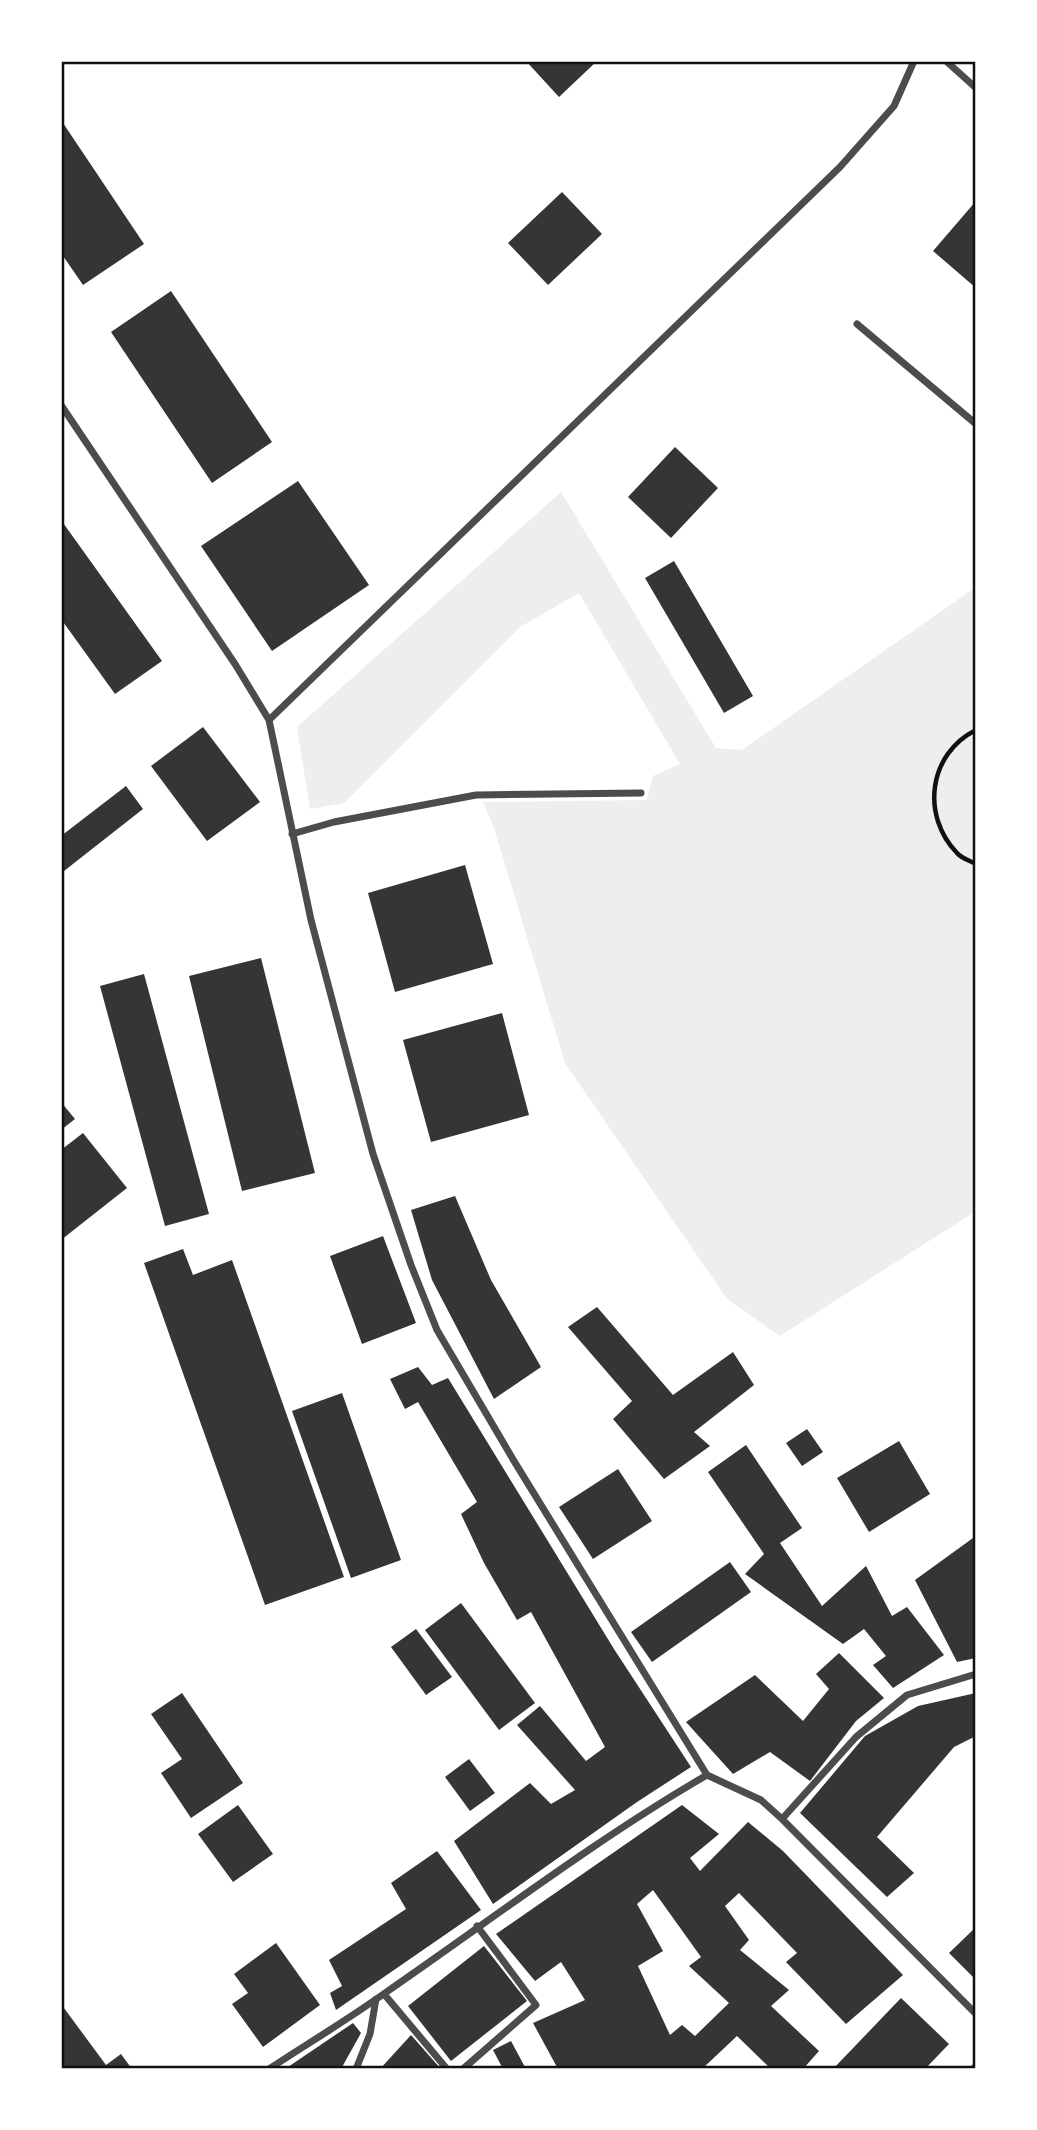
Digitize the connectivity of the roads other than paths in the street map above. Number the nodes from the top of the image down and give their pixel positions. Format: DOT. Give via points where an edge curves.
graph roads {
  1 [pos="914,61"];
  2 [pos="946,61"];
  3 [pos="976,88"];
  4 [pos="857,324"];
  5 [pos="61,405"];
  6 [pos="976,424"];
  7 [pos="270,720"];
  8 [pos="641,793"];
  9 [pos="292,834"];
  10 [pos="976,1674"];
  11 [pos="706,1775"];
  12 [pos="782,1819"];
  13 [pos="477,1926"];
  14 [pos="384,1994"];
  15 [pos="376,1999"];
  16 [pos="976,2014"];
  17 [pos="269,2069"];
  18 [pos="356,2069"];
  19 [pos="447,2069"];
  20 [pos="463,2069"];
  1 -- 7 [label="street" via="894,106 840,167"];
  2 -- 3 [label="street"];
  4 -- 6 [label="street"];
  5 -- 7 [label="street"];
  7 -- 9 [label="street"];
  8 -- 9 [label="street" via="476,795"];
  9 -- 11 [label="street" via="373,1154 437,1329"];
  10 -- 12 [label="street" via="907,1695 856,1737"];
  11 -- 12 [label="street" via="761,1800"];
  11 -- 13 [label="street"];
  12 -- 16 [label="street"];
  13 -- 14 [label="street"];
  13 -- 20 [label="street" via="536,2005"];
  14 -- 15 [label="street"];
  14 -- 19 [label="street"];
  15 -- 17 [label="street"];
  15 -- 18 [label="street" via="370,2034"];
}
